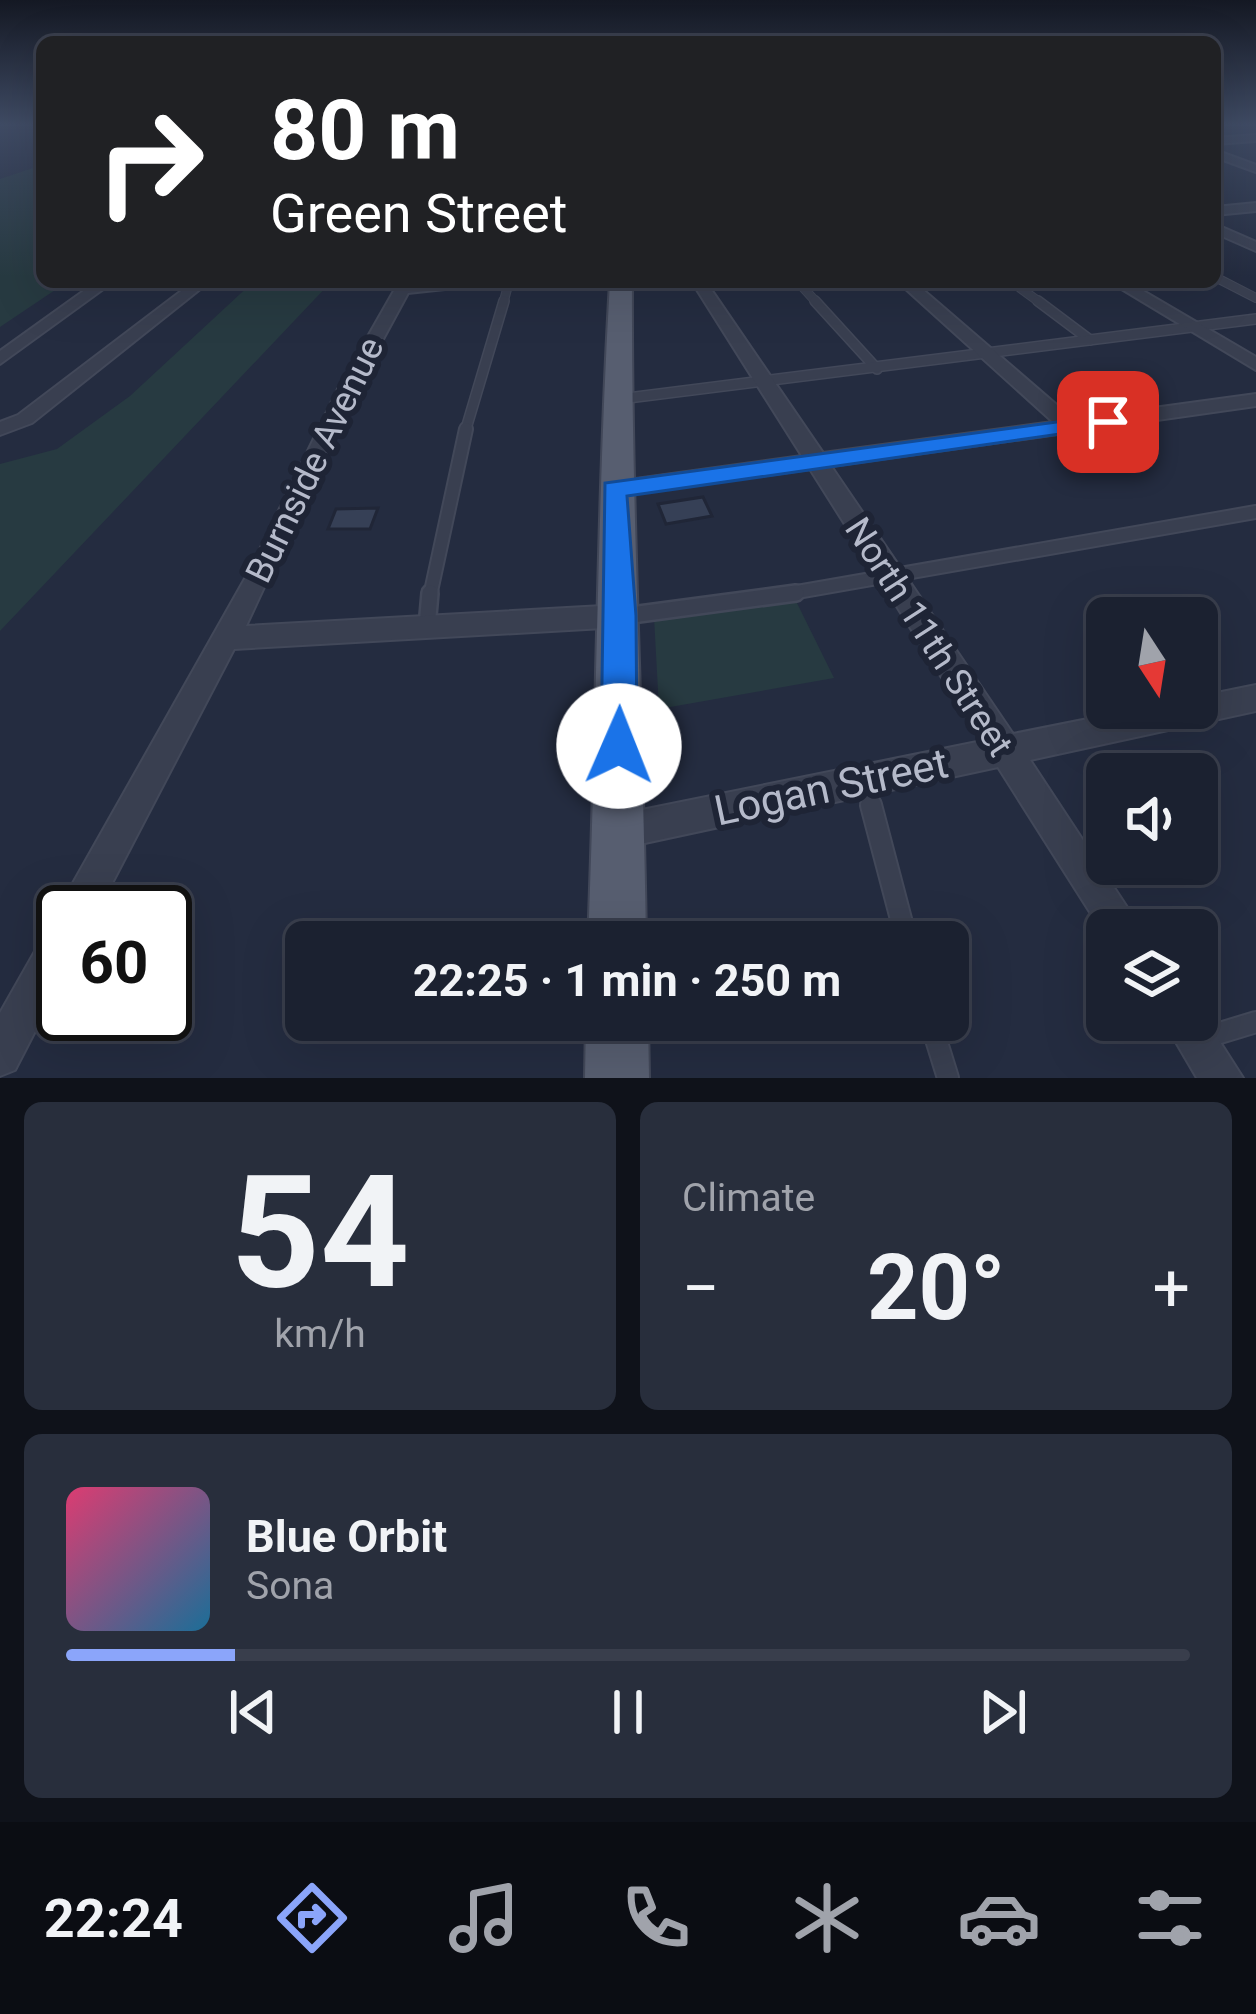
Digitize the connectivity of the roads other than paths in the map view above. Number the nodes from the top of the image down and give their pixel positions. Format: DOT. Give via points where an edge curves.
graph roads {
  1 [pos="1256,207"];
  2 [pos="1221,210"];
  3 [pos="1221,231"];
  4 [pos="1256,247"];
  5 [pos="1221,280"];
  6 [pos="98,288"];
  7 [pos="194,288"];
  8 [pos="403,288"];
  9 [pos="507,288"];
  10 [pos="621,288"];
  11 [pos="703,288"];
  12 [pos="804,288"];
  13 [pos="912,288"];
  14 [pos="1020,288"];
  15 [pos="1127,288"];
  16 [pos="1256,298"];
  17 [pos="1256,319"];
  18 [pos="1192,327"];
  19 [pos="1091,341"];
  20 [pos="986,353"];
  21 [pos="0,359"];
  22 [pos="1256,365"];
  23 [pos="878,369"];
  24 [pos="763,381"];
  25 [pos="619,399"];
  26 [pos="1256,400"];
  27 [pos="1070,427"];
  28 [pos="0,429"];
  29 [pos="815,461"];
  30 [pos="614,489"];
  31 [pos="1256,512"];
  32 [pos="888,575"];
  33 [pos="621,616"];
  34 [pos="427,627"];
  35 [pos="224,638"];
  36 [pos="1256,698"];
  37 [pos="1004,752"];
  38 [pos="865,780"];
  39 [pos="617,832"];
  40 [pos="91,885"];
  41 [pos="1109,909"];
  42 [pos="617,921"];
  43 [pos="902,921"];
  44 [pos="36,988"];
  45 [pos="1256,1022"];
  46 [pos="1218,1027"];
  47 [pos="617,1041"];
  48 [pos="937,1041"];
  49 [pos="1197,1041"];
  50 [pos="0,1055"];
  51 [pos="617,1078"];
  52 [pos="948,1078"];
  53 [pos="1222,1078"];
  1 -- 2 [label="street"];
  3 -- 4 [label="street"];
  5 -- 16 [label="lane"];
  6 -- 21 [label="street"];
  7 -- 28 [label="street" via="25,419"];
  8 -- 35 [label="street, Burnside Avenue"];
  9 -- 34 [label="lane" via="466,416"];
  10 -- 25 [label="main road"];
  11 -- 24 [label="street, North 11th Street"];
  12 -- 23 [label="lane"];
  13 -- 20 [label="street"];
  14 -- 19 [label="lane"];
  15 -- 18 [label="street"];
  17 -- 18 [label="lane"];
  18 -- 19 [label="lane"];
  18 -- 22 [label="street"];
  19 -- 20 [label="lane"];
  20 -- 23 [label="lane"];
  20 -- 27 [label="street"];
  23 -- 24 [label="lane"];
  24 -- 25 [label="lane"];
  24 -- 29 [label="street, North 11th Street"];
  25 -- 30 [label="main road"];
  26 -- 27 [label="street"];
  27 -- 29 [label="street"];
  29 -- 30 [label="street"];
  29 -- 32 [label="street, North 11th Street"];
  30 -- 33 [label="main road"];
  31 -- 32 [label="lane"];
  32 -- 33 [label="lane"];
  32 -- 37 [label="street, North 11th Street"];
  33 -- 34 [label="street, Burnside Avenue"];
  33 -- 39 [label="main road"];
  34 -- 35 [label="street, Burnside Avenue"];
  35 -- 40 [label="street, Burnside Avenue"];
  36 -- 37 [label="street, Logan Street"];
  37 -- 38 [label="street, Logan Street"];
  37 -- 41 [label="street, North 11th Street"];
  38 -- 39 [label="street, Logan Street"];
  38 -- 43 [label="lane"];
  39 -- 42 [label="main road"];
  44 -- 50 [label="street"];
  45 -- 46 [label="lane"];
  47 -- 51 [label="main road"];
  48 -- 52 [label="lane"];
  49 -- 53 [label="street"];
}
